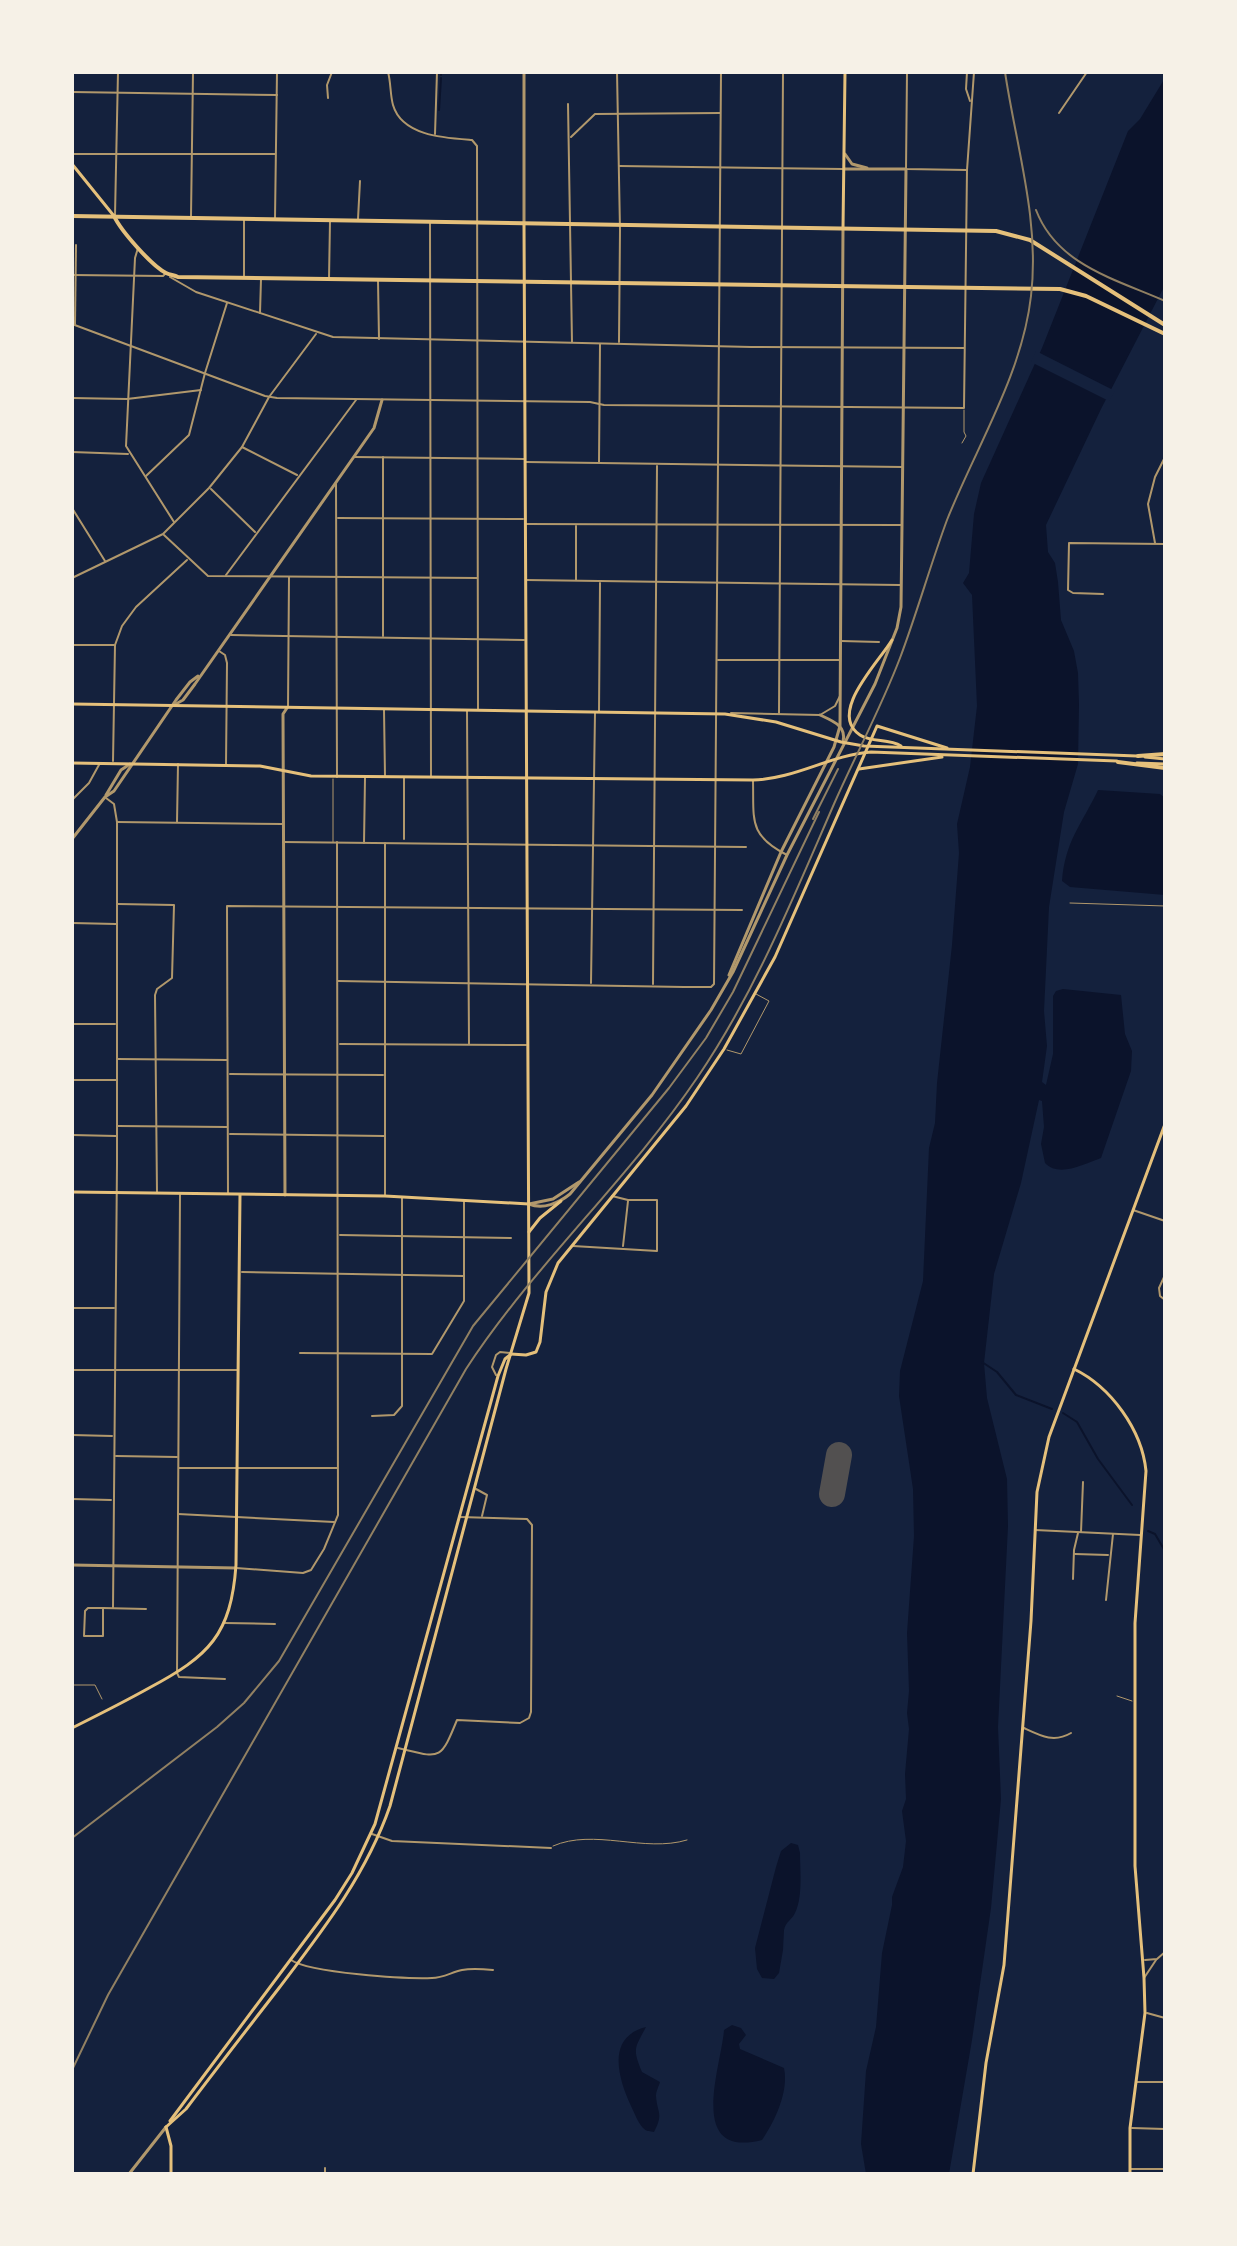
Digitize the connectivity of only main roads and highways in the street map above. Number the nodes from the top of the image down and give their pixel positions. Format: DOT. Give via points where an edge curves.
graph roads {
  1 [pos="845,72"];
  2 [pos="72,164"];
  3 [pos="72,216"];
  4 [pos="114,216"];
  5 [pos="524,224"];
  6 [pos="843,228"];
  7 [pos="525,283"];
  8 [pos="1165,325"];
  9 [pos="1165,334"];
  10 [pos="892,640"];
  11 [pos="72,704"];
  12 [pos="525,711"];
  13 [pos="902,748"];
  14 [pos="938,752"];
  15 [pos="951,752"];
  16 [pos="1138,756"];
  17 [pos="1165,761"];
  18 [pos="1116,762"];
  19 [pos="72,763"];
  20 [pos="859,769"];
  21 [pos="526,777"];
  22 [pos="1165,1124"];
  23 [pos="72,1192"];
  24 [pos="240,1195"];
  25 [pos="561,1201"];
  26 [pos="529,1204"];
  27 [pos="529,1232"];
  28 [pos="511,1354"];
  29 [pos="1074,1369"];
  30 [pos="72,1728"];
  31 [pos="166,2127"];
  32 [pos="1130,2171"];
  33 [pos="171,2174"];
  34 [pos="973,2174"];
  1 -- 6 [label="main road"];
  2 -- 4 [label="main road"];
  3 -- 4 [label="main road"];
  4 -- 5 [label="main road"];
  4 -- 7 [label="main road" via="166,273 185,277"];
  5 -- 6 [label="main road"];
  5 -- 7 [label="main road"];
  6 -- 8 [label="main road" via="967,229 1030,240"];
  7 -- 9 [label="main road" via="1069,291"];
  7 -- 12 [label="main road"];
  10 -- 13 [label="main road" via="850,702 848,718 858,734"];
  11 -- 12 [label="main road"];
  12 -- 13 [label="main road" via="725,714 852,744"];
  12 -- 21 [label="main road"];
  13 -- 14 [label="main road"];
  14 -- 15 [label="main road"];
  14 -- 15 [label="main road"];
  14 -- 20 [label="main road"];
  14 -- 20 [label="main road" via="877,726"];
  14 -- 21 [label="main road" via="846,756 776,779"];
  15 -- 16 [label="main road"];
  15 -- 18 [label="main road"];
  16 -- 17 [label="main road"];
  17 -- 18 [label="main road"];
  19 -- 21 [label="main road" via="260,766 335,777"];
  20 -- 28 [label="main road" via="756,994 724,1049 686,1106 558,1263 539,1347 532,1354"];
  21 -- 26 [label="main road"];
  22 -- 29 [label="main road"];
  23 -- 24 [label="main road"];
  24 -- 26 [label="main road"];
  24 -- 30 [label="main road" via="233,1597 205,1652 177,1673"];
  25 -- 27 [label="main road"];
  26 -- 27 [label="main road"];
  27 -- 28 [label="main road" via="529,1293"];
  28 -- 31 [label="main road" via="498,1376 371,1833 343,1888"];
  28 -- 31 [label="main road" via="379,1837 344,1899 297,1964 186,2109"];
  29 -- 32 [label="main road" via="1117,1406 1138,1440 1147,1480 1135,1605 1135,1866 1145,2013 1130,2128"];
  29 -- 34 [label="main road" via="1042,1461 1037,1492 1004,1965"];
  31 -- 33 [label="main road"];
}
